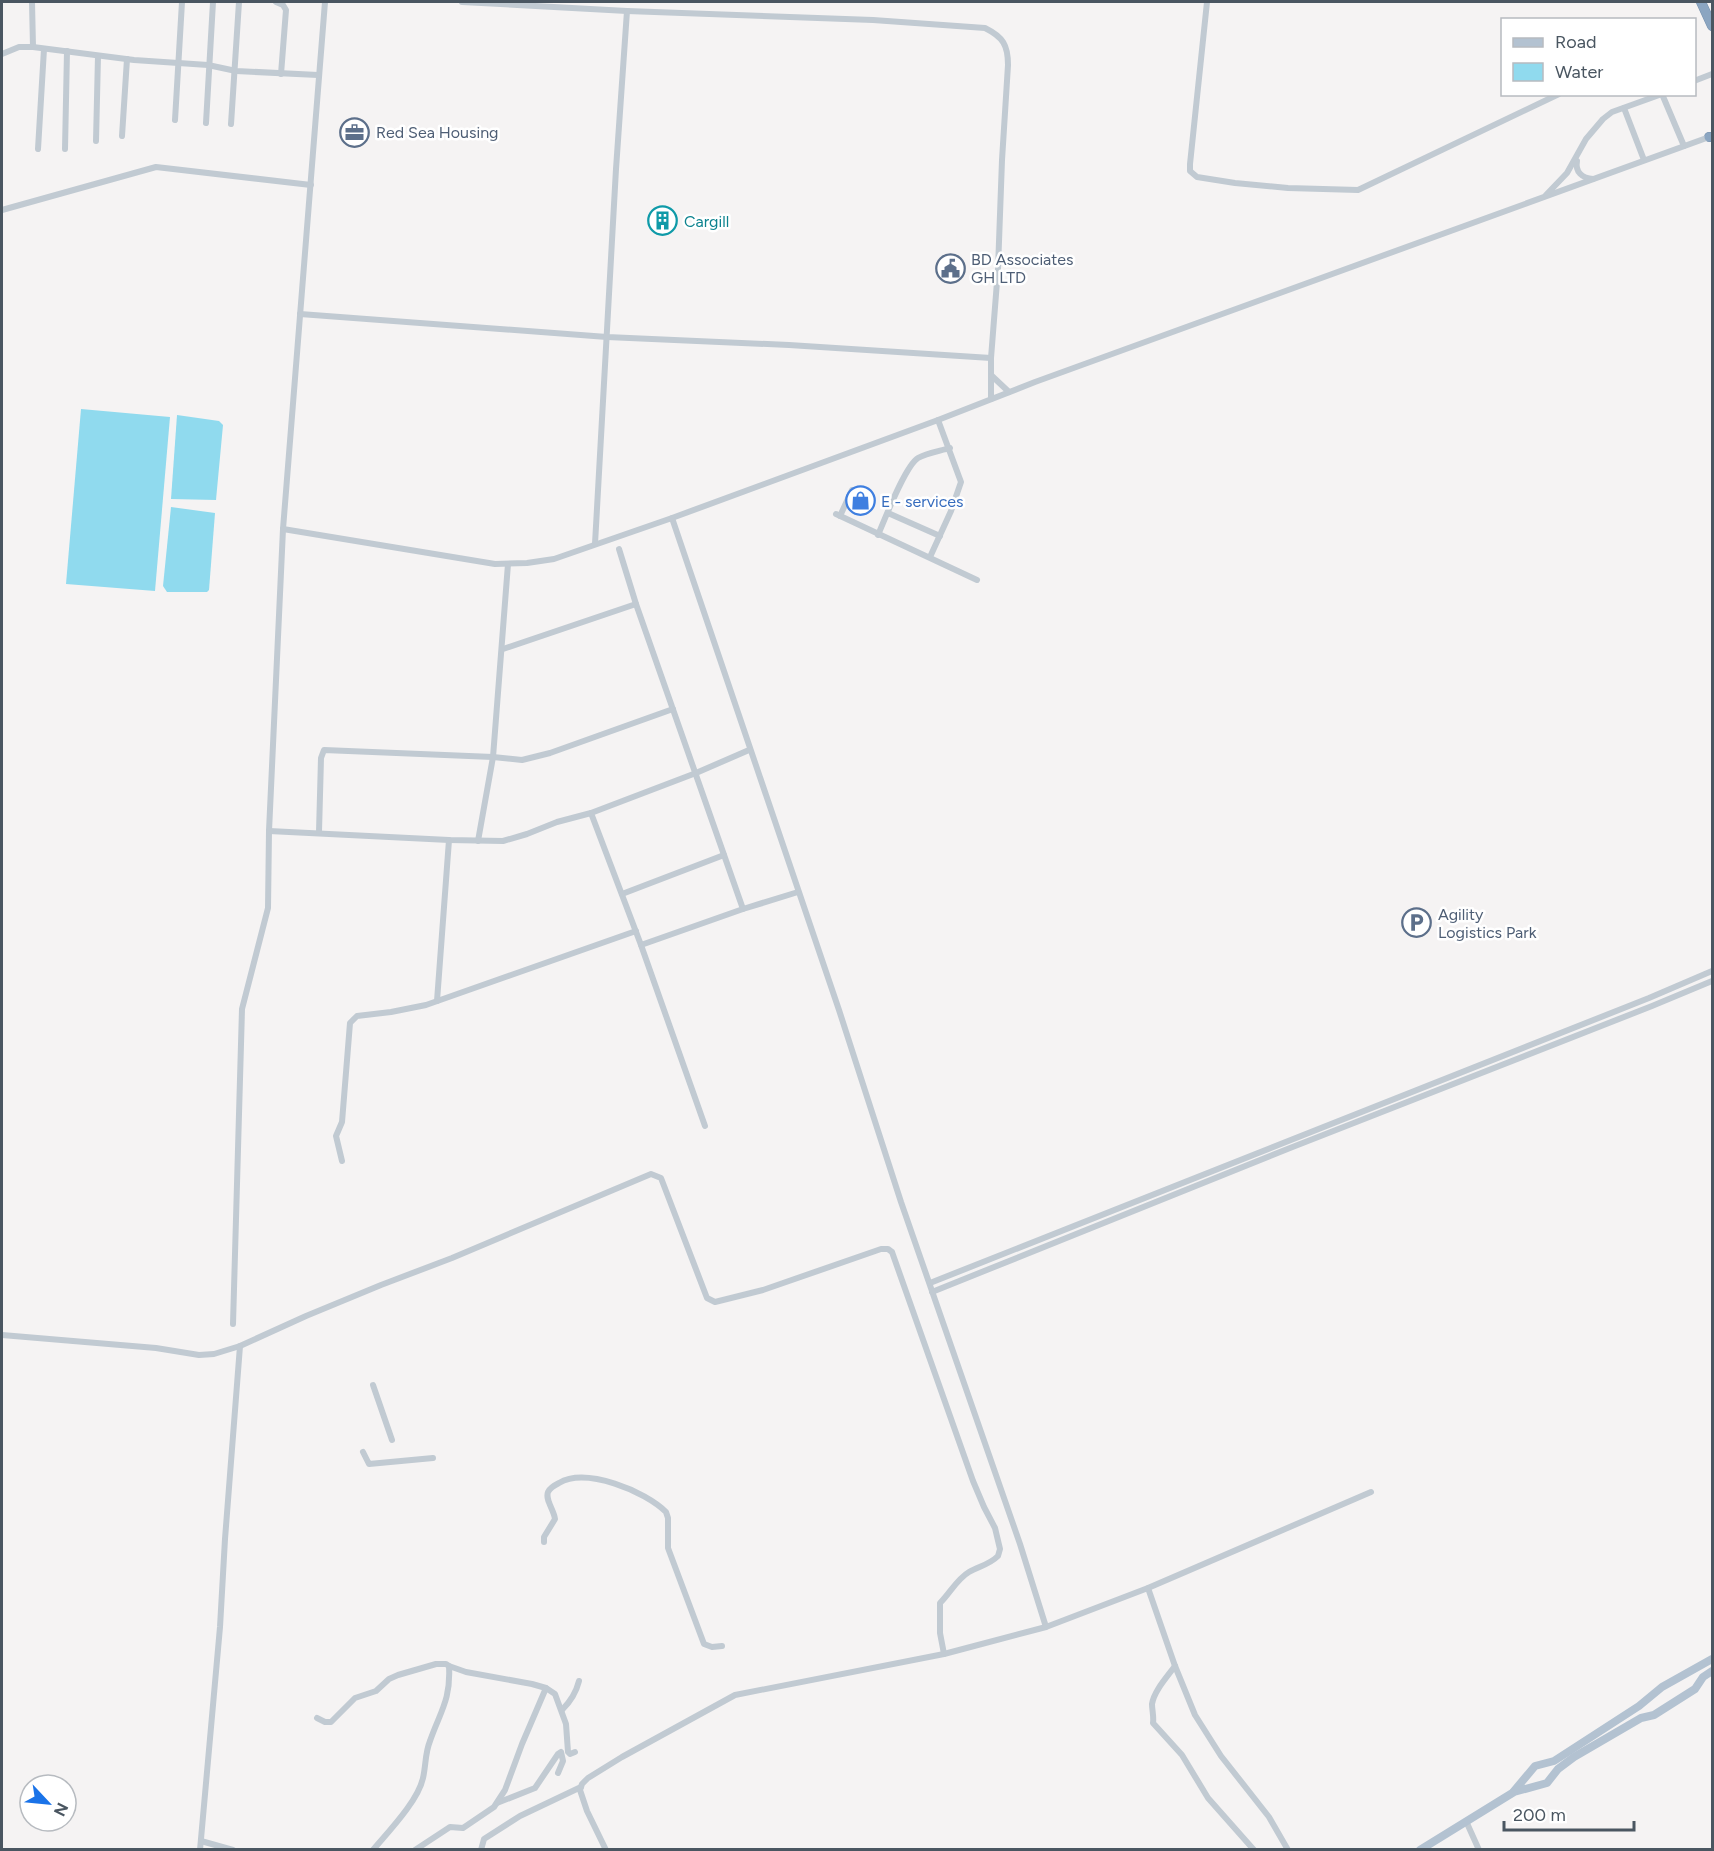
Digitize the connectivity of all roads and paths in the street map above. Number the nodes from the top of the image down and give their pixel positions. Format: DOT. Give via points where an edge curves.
graph roads {
  1 [pos="32,2"];
  2 [pos="182,2"];
  3 [pos="213,2"];
  4 [pos="239,2"];
  5 [pos="276,2"];
  6 [pos="325,2"];
  7 [pos="462,2"];
  8 [pos="1207,2"];
  9 [pos="1701,2"];
  10 [pos="627,11"];
  11 [pos="1713,26"];
  12 [pos="33,47"];
  13 [pos="44,49"];
  14 [pos="67,51"];
  15 [pos="2,54"];
  16 [pos="98,56"];
  17 [pos="127,59"];
  18 [pos="179,62"];
  19 [pos="208,65"];
  20 [pos="236,71"];
  21 [pos="281,74"];
  22 [pos="1713,74"];
  23 [pos="318,75"];
  24 [pos="1696,81"];
  25 [pos="1555,96"];
  26 [pos="1663,96"];
  27 [pos="1647,97"];
  28 [pos="1624,108"];
  29 [pos="175,120"];
  30 [pos="206,123"];
  31 [pos="231,124"];
  32 [pos="122,136"];
  33 [pos="1712,136"];
  34 [pos="96,141"];
  35 [pos="1684,146"];
  36 [pos="38,149"];
  37 [pos="65,149"];
  38 [pos="1578,154"];
  39 [pos="1644,160"];
  40 [pos="1594,179"];
  41 [pos="311,185"];
  42 [pos="1543,197"];
  43 [pos="2,210"];
  44 [pos="300,314"];
  45 [pos="607,337"];
  46 [pos="991,357"];
  47 [pos="992,376"];
  48 [pos="1009,392"];
  49 [pos="991,399"];
  50 [pos="938,420"];
  51 [pos="950,448"];
  52 [pos="852,490"];
  53 [pos="888,513"];
  54 [pos="672,518"];
  55 [pos="283,529"];
  56 [pos="878,534"];
  57 [pos="940,536"];
  58 [pos="595,544"];
  59 [pos="619,549"];
  60 [pos="930,557"];
  61 [pos="508,564"];
  62 [pos="977,580"];
  63 [pos="636,604"];
  64 [pos="503,649"];
  65 [pos="673,709"];
  66 [pos="749,750"];
  67 [pos="493,757"];
  68 [pos="696,773"];
  69 [pos="591,813"];
  70 [pos="269,831"];
  71 [pos="319,832"];
  72 [pos="449,840"];
  73 [pos="478,841"];
  74 [pos="724,855"];
  75 [pos="798,892"];
  76 [pos="622,894"];
  77 [pos="743,909"];
  78 [pos="636,931"];
  79 [pos="641,945"];
  80 [pos="1713,970"];
  81 [pos="1713,981"];
  82 [pos="437,1001"];
  83 [pos="705,1126"];
  84 [pos="342,1161"];
  85 [pos="930,1283"];
  86 [pos="932,1292"];
  87 [pos="233,1324"];
  88 [pos="2,1335"];
  89 [pos="240,1346"];
  90 [pos="373,1385"];
  91 [pos="392,1440"];
  92 [pos="363,1452"];
  93 [pos="432,1458"];
  94 [pos="1371,1492"];
  95 [pos="544,1542"];
  96 [pos="1148,1588"];
  97 [pos="1046,1627"];
  98 [pos="722,1646"];
  99 [pos="944,1654"];
  100 [pos="1713,1659"];
  101 [pos="449,1666"];
  102 [pos="1175,1666"];
  103 [pos="1691,1671"];
  104 [pos="1713,1671"];
  105 [pos="579,1681"];
  106 [pos="1697,1686"];
  107 [pos="546,1688"];
  108 [pos="1643,1702"];
  109 [pos="562,1710"];
  110 [pos="1654,1714"];
  111 [pos="317,1718"];
  112 [pos="575,1752"];
  113 [pos="1542,1764"];
  114 [pos="1532,1769"];
  115 [pos="558,1773"];
  116 [pos="1551,1778"];
  117 [pos="1538,1785"];
  118 [pos="581,1787"];
  119 [pos="1514,1792"];
  120 [pos="497,1803"];
  121 [pos="1466,1821"];
  122 [pos="201,1841"];
  123 [pos="200,1850"];
  124 [pos="233,1850"];
  125 [pos="373,1850"];
  126 [pos="416,1850"];
  127 [pos="481,1850"];
  128 [pos="606,1850"];
  129 [pos="1254,1850"];
  130 [pos="1288,1850"];
  131 [pos="1420,1850"];
  132 [pos="1479,1850"];
  1 -- 12 [label="street"];
  2 -- 18 [label="street"];
  3 -- 19 [label="street"];
  4 -- 20 [label="street"];
  5 -- 21 [label="street" via="286,10"];
  6 -- 23 [label="street"];
  7 -- 10 [label="street"];
  8 -- 25 [label="street" via="1190,164 1190,171 1197,177 1358,190"];
  9 -- 11 [label="highway"];
  10 -- 45 [label="street"];
  10 -- 46 [label="street" via="894,21 985,28 995,33 1008,50 1008,65"];
  12 -- 13 [label="street"];
  12 -- 15 [label="street" via="18,47"];
  13 -- 14 [label="street"];
  13 -- 36 [label="street"];
  14 -- 16 [label="street"];
  14 -- 37 [label="street"];
  16 -- 17 [label="street"];
  16 -- 34 [label="street"];
  17 -- 18 [label="street"];
  17 -- 32 [label="street"];
  18 -- 19 [label="street"];
  18 -- 29 [label="street"];
  19 -- 20 [label="street"];
  19 -- 30 [label="street"];
  20 -- 21 [label="street"];
  20 -- 31 [label="street"];
  21 -- 23 [label="street"];
  22 -- 24 [label="street"];
  23 -- 41 [label="street"];
  26 -- 35 [label="street"];
  27 -- 28 [label="street"];
  28 -- 38 [label="street" via="1603,119"];
  28 -- 39 [label="street"];
  33 -- 35 [label="street"];
  35 -- 39 [label="street"];
  38 -- 40 [label="street" via="1577,169"];
  38 -- 42 [label="street" via="1559,183"];
  39 -- 40 [label="street"];
  40 -- 42 [label="street"];
  41 -- 43 [label="street" via="156,167"];
  41 -- 44 [label="street"];
  42 -- 48 [label="street"];
  44 -- 45 [label="street"];
  44 -- 55 [label="street"];
  45 -- 46 [label="street"];
  45 -- 58 [label="street"];
  46 -- 47 [label="street"];
  47 -- 48 [label="street"];
  47 -- 49 [label="street"];
  48 -- 49 [label="street"];
  49 -- 50 [label="street"];
  50 -- 51 [label="street"];
  50 -- 54 [label="street"];
  51 -- 53 [label="street" via="914,462"];
  51 -- 57 [label="street" via="961,482"];
  52 -- 56 [label="street" via="838,515"];
  53 -- 56 [label="street"];
  53 -- 57 [label="street"];
  54 -- 58 [label="street"];
  54 -- 66 [label="street"];
  55 -- 61 [label="street"];
  55 -- 70 [label="street"];
  56 -- 60 [label="street"];
  57 -- 60 [label="street"];
  58 -- 61 [label="street" via="554,559"];
  59 -- 63 [label="street"];
  60 -- 62 [label="street"];
  61 -- 64 [label="street"];
  63 -- 64 [label="street"];
  63 -- 65 [label="street"];
  64 -- 67 [label="street"];
  65 -- 67 [label="street" via="550,753 522,760"];
  65 -- 68 [label="street"];
  66 -- 68 [label="street"];
  66 -- 75 [label="street"];
  67 -- 71 [label="street" via="324,750"];
  67 -- 73 [label="street"];
  68 -- 69 [label="street"];
  68 -- 74 [label="street"];
  69 -- 73 [label="street" via="503,841"];
  69 -- 76 [label="street"];
  70 -- 71 [label="street"];
  70 -- 87 [label="street" via="268,908 242,1008"];
  71 -- 72 [label="street"];
  72 -- 73 [label="street"];
  72 -- 82 [label="street"];
  74 -- 76 [label="street"];
  74 -- 77 [label="street"];
  75 -- 77 [label="street"];
  75 -- 85 [label="street"];
  76 -- 78 [label="street"];
  77 -- 79 [label="street"];
  78 -- 79 [label="street"];
  78 -- 82 [label="street"];
  79 -- 83 [label="street"];
  80 -- 85 [label="street"];
  81 -- 86 [label="street"];
  82 -- 84 [label="street" via="352,1019 342,1122 336,1136"];
  85 -- 86 [label="street"];
  86 -- 97 [label="street"];
  88 -- 89 [label="street" via="203,1355"];
  89 -- 99 [label="street" via="651,1174 661,1178 710,1301 763,1290 888,1249 999,1544 998,1556 969,1572 940,1603"];
  89 -- 122 [label="street"];
  90 -- 91 [label="street"];
  92 -- 93 [label="street" via="369,1464"];
  94 -- 96 [label="street"];
  95 -- 98 [label="street" via="555,1519 548,1493 562,1481 585,1477 634,1490 666,1512 669,1548 704,1644"];
  96 -- 97 [label="street"];
  96 -- 102 [label="street"];
  97 -- 99 [label="street"];
  99 -- 118 [label="street" via="735,1695 621,1757"];
  100 -- 103 [label="main road"];
  101 -- 107 [label="street"];
  101 -- 111 [label="street" via="436,1664 398,1675 376,1691 355,1698 331,1722"];
  101 -- 125 [label="street" via="449,1694 428,1745 421,1783 399,1820"];
  102 -- 129 [label="street" via="1154,1698 1153,1724 1182,1755 1208,1798"];
  102 -- 130 [label="street" via="1202,1728 1269,1817"];
  103 -- 106 [label="main road" via="1697,1676"];
  103 -- 108 [label="main road"];
  104 -- 106 [label="main road"];
  105 -- 109 [label="street"];
  106 -- 110 [label="main road"];
  107 -- 109 [label="street" via="555,1694"];
  107 -- 120 [label="street"];
  108 -- 110 [label="main road" via="1646,1712"];
  108 -- 113 [label="main road" via="1554,1761"];
  109 -- 112 [label="street" via="568,1752"];
  110 -- 116 [label="main road" via="1574,1757"];
  113 -- 114 [label="main road"];
  113 -- 116 [label="main road" via="1549,1769"];
  114 -- 117 [label="main road" via="1531,1778"];
  114 -- 119 [label="main road"];
  115 -- 120 [label="street" via="563,1761 561,1752 535,1788"];
  116 -- 117 [label="main road"];
  117 -- 119 [label="main road"];
  118 -- 127 [label="street" via="520,1816 484,1839"];
  118 -- 128 [label="street"];
  119 -- 121 [label="main road"];
  120 -- 126 [label="street" via="463,1828 450,1827"];
  121 -- 131 [label="main road"];
  121 -- 132 [label="street"];
  122 -- 123 [label="street"];
  122 -- 124 [label="street"];
}
